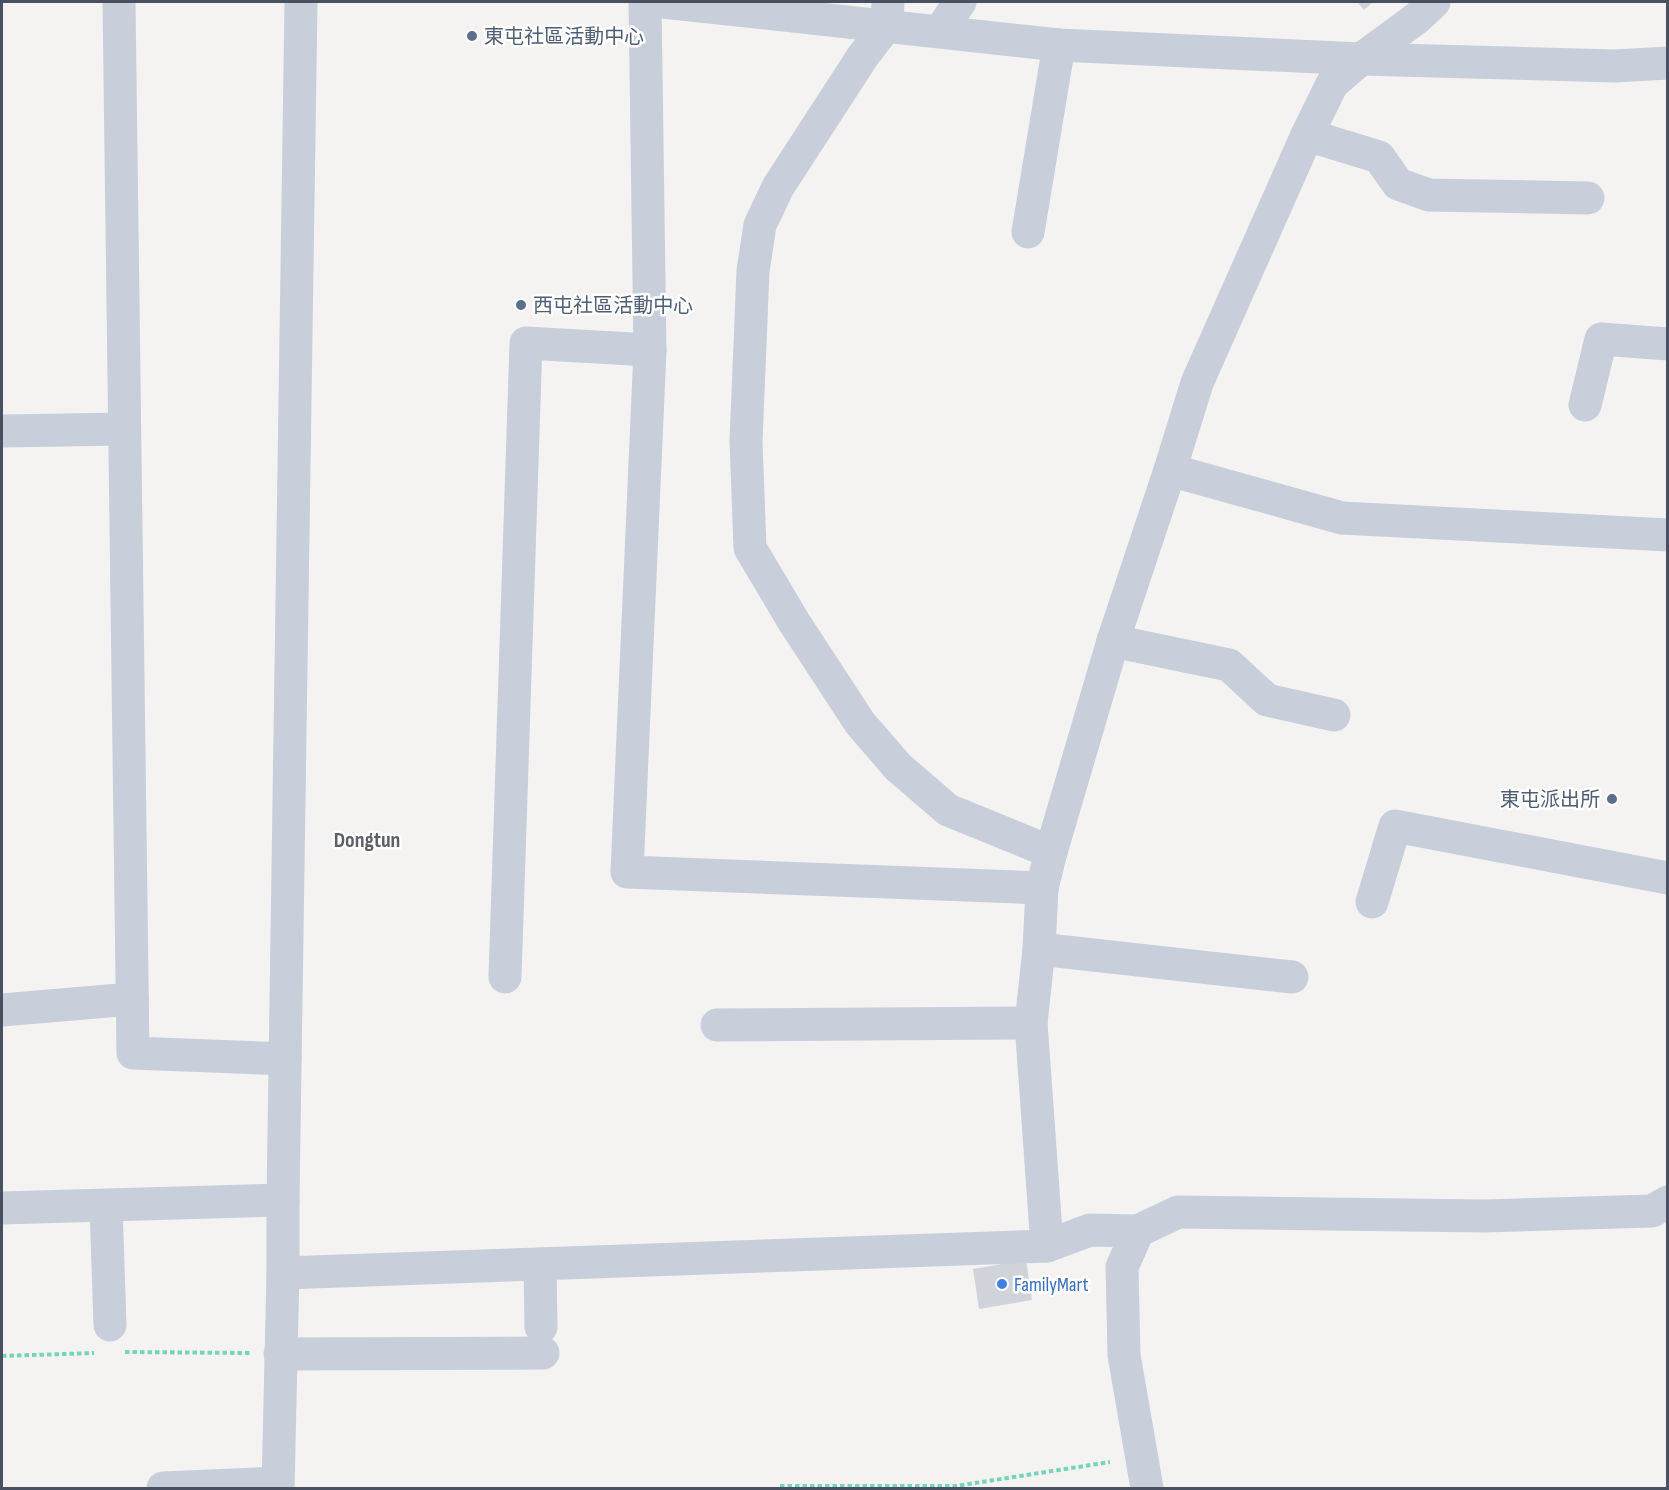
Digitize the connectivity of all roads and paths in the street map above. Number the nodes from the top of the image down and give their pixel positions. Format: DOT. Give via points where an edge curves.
graph roads {
  1 [pos="119,2"];
  2 [pos="301,2"];
  3 [pos="645,2"];
  4 [pos="663,2"];
  5 [pos="960,2"];
  6 [pos="1434,2"];
  7 [pos="888,13"];
  8 [pos="940,31"];
  9 [pos="1059,45"];
  10 [pos="1361,59"];
  11 [pos="1668,63"];
  12 [pos="1307,135"];
  13 [pos="1588,198"];
  14 [pos="1028,232"];
  15 [pos="1668,344"];
  16 [pos="650,350"];
  17 [pos="1585,405"];
  18 [pos="124,429"];
  19 [pos="2,431"];
  20 [pos="1170,470"];
  21 [pos="1668,535"];
  22 [pos="1113,641"];
  23 [pos="1334,715"];
  24 [pos="1051,852"];
  25 [pos="1668,878"];
  26 [pos="1042,888"];
  27 [pos="1372,902"];
  28 [pos="1039,949"];
  29 [pos="1292,977"];
  30 [pos="505,978"];
  31 [pos="132,999"];
  32 [pos="2,1010"];
  33 [pos="1031,1023"];
  34 [pos="717,1025"];
  35 [pos="285,1059"];
  36 [pos="283,1200"];
  37 [pos="1668,1202"];
  38 [pos="105,1206"];
  39 [pos="2,1208"];
  40 [pos="1138,1231"];
  41 [pos="1047,1246"];
  42 [pos="540,1264"];
  43 [pos="283,1273"];
  44 [pos="112,1343"];
  45 [pos="280,1354"];
  46 [pos="2,1356"];
  47 [pos="1144,1473"];
  48 [pos="278,1486"];
  49 [pos="780,1486"];
  50 [pos="956,1487"];
  51 [pos="163,1488"];
  1 -- 18 [label="street"];
  2 -- 35 [label="street"];
  3 -- 16 [label="street"];
  4 -- 7 [label="street"];
  5 -- 8 [label="street"];
  6 -- 10 [label="street"];
  7 -- 8 [label="street"];
  7 -- 24 [label="street" via="784,178 760,225 753,271 746,441 750,548 860,723 898,767 948,810"];
  8 -- 9 [label="street"];
  9 -- 10 [label="street"];
  9 -- 14 [label="street"];
  10 -- 11 [label="street" via="1615,66"];
  10 -- 12 [label="street" via="1332,84"];
  12 -- 13 [label="street" via="1379,157 1398,184 1429,195"];
  12 -- 20 [label="street" via="1197,383"];
  15 -- 17 [label="street" via="1601,339"];
  16 -- 26 [label="street" via="627,872"];
  16 -- 30 [label="street" via="526,343"];
  18 -- 19 [label="street"];
  18 -- 31 [label="street"];
  20 -- 21 [label="street" via="1342,518"];
  20 -- 22 [label="street"];
  22 -- 23 [label="street" via="1229,665 1267,700"];
  22 -- 24 [label="street"];
  24 -- 26 [label="street"];
  25 -- 27 [label="street" via="1395,826"];
  26 -- 28 [label="street"];
  28 -- 29 [label="street"];
  28 -- 33 [label="street"];
  31 -- 32 [label="street"];
  31 -- 35 [label="street" via="133,1053"];
  33 -- 34 [label="street"];
  33 -- 41 [label="street"];
  35 -- 36 [label="street"];
  36 -- 38 [label="street"];
  36 -- 43 [label="street"];
  37 -- 40 [label="street" via="1652,1211 1485,1216 1178,1212"];
  38 -- 39 [label="street"];
  38 -- 44 [label="street"];
  40 -- 41 [label="street" via="1090,1230"];
  40 -- 47 [label="street" via="1122,1267 1122,1278 1124,1355"];
  41 -- 42 [label="street"];
  42 -- 43 [label="street"];
  42 -- 45 [label="street" via="542,1340"];
  43 -- 45 [label="street"];
  44 -- 45 [label="path"];
  44 -- 46 [label="path"];
  45 -- 48 [label="street"];
  47 -- 50 [label="path"];
  48 -- 51 [label="street"];
  49 -- 50 [label="path"];
}
